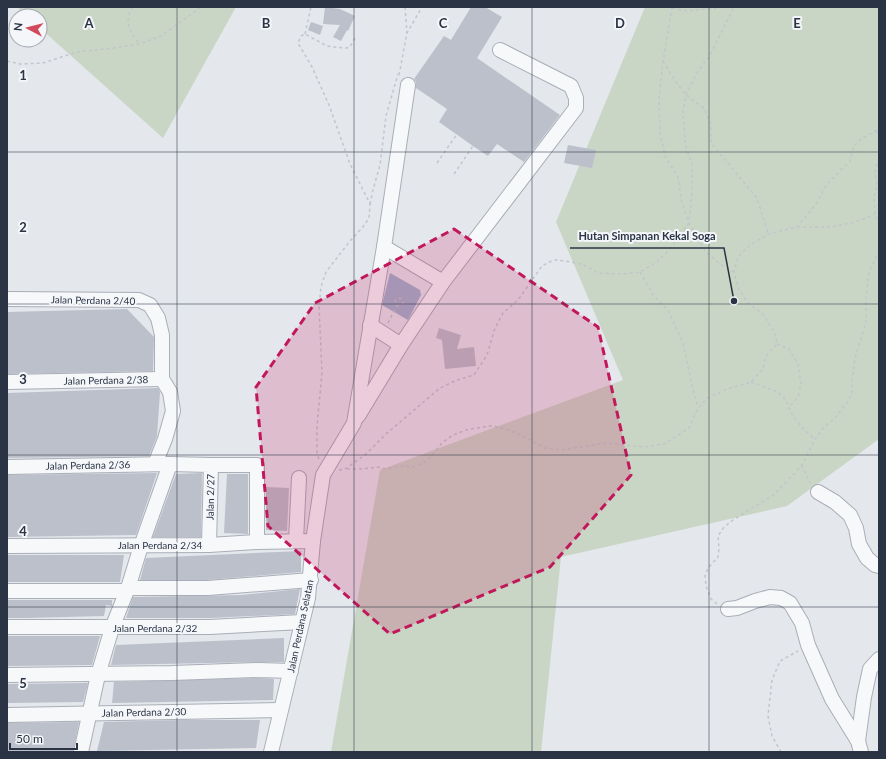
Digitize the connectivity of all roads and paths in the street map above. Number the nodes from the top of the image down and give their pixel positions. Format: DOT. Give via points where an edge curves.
graph roads {
  1 [pos="133,7"];
  2 [pos="201,7"];
  3 [pos="311,7"];
  4 [pos="406,7"];
  5 [pos="422,7"];
  6 [pos="728,7"];
  7 [pos="734,7"];
  8 [pos="672,8"];
  9 [pos="407,33"];
  10 [pos="305,34"];
  11 [pos="355,38"];
  12 [pos="139,44"];
  13 [pos="500,50"];
  14 [pos="7,61"];
  15 [pos="663,62"];
  16 [pos="398,74"];
  17 [pos="408,85"];
  18 [pos="686,95"];
  19 [pos="879,127"];
  20 [pos="877,130"];
  21 [pos="457,134"];
  22 [pos="879,143"];
  23 [pos="473,146"];
  24 [pos="879,158"];
  25 [pos="437,163"];
  26 [pos="454,174"];
  27 [pos="370,204"];
  28 [pos="875,214"];
  29 [pos="689,223"];
  30 [pos="879,224"];
  31 [pos="797,227"];
  32 [pos="879,231"];
  33 [pos="768,234"];
  34 [pos="879,238"];
  35 [pos="384,247"];
  36 [pos="879,250"];
  37 [pos="640,272"];
  38 [pos="734,272"];
  39 [pos="443,282"];
  40 [pos="7,299"];
  41 [pos="397,305"];
  42 [pos="391,318"];
  43 [pos="370,325"];
  44 [pos="777,344"];
  45 [pos="401,345"];
  46 [pos="162,379"];
  47 [pos="7,382"];
  48 [pos="751,382"];
  49 [pos="789,407"];
  50 [pos="698,408"];
  51 [pos="354,423"];
  52 [pos="814,439"];
  53 [pos="155,464"];
  54 [pos="170,464"];
  55 [pos="802,464"];
  56 [pos="211,465"];
  57 [pos="7,467"];
  58 [pos="345,469"];
  59 [pos="323,475"];
  60 [pos="299,478"];
  61 [pos="818,492"];
  62 [pos="296,541"];
  63 [pos="257,542"];
  64 [pos="314,542"];
  65 [pos="209,545"];
  66 [pos="7,546"];
  67 [pos="140,546"];
  68 [pos="879,566"];
  69 [pos="311,580"];
  70 [pos="127,590"];
  71 [pos="7,591"];
  72 [pos="728,609"];
  73 [pos="302,622"];
  74 [pos="7,627"];
  75 [pos="112,628"];
  76 [pos="808,645"];
  77 [pos="879,659"];
  78 [pos="290,671"];
  79 [pos="7,675"];
  80 [pos="98,675"];
  81 [pos="280,710"];
  82 [pos="89,713"];
  83 [pos="7,715"];
  84 [pos="860,747"];
  85 [pos="81,752"];
  86 [pos="271,752"];
  87 [pos="781,752"];
  1 -- 12 [label="path" via="129,13 128,28"];
  2 -- 12 [label="path" via="161,36"];
  3 -- 10 [label="path"];
  4 -- 9 [label="path"];
  5 -- 9 [label="path"];
  6 -- 8 [label="path" via="687,11"];
  7 -- 18 [label="path"];
  8 -- 15 [label="path"];
  9 -- 16 [label="path"];
  10 -- 11 [label="path" via="333,47 350,47"];
  10 -- 27 [label="path" via="298,43 329,104 350,164"];
  12 -- 14 [label="path" via="77,52 43,64"];
  13 -- 39 [label="street" via="572,86 576,108"];
  15 -- 18 [label="path"];
  15 -- 29 [label="path" via="659,98 660,133 666,156 678,177 682,203"];
  16 -- 17 [label="path"];
  16 -- 27 [label="path" via="386,116 380,165"];
  17 -- 35 [label="street"];
  18 -- 29 [label="path" via="683,112 685,138 692,165"];
  18 -- 33 [label="path" via="704,108 711,124 711,143 756,198"];
  19 -- 20 [label="path"];
  20 -- 22 [label="path"];
  20 -- 31 [label="path" via="858,141 853,148 850,161 828,183 816,204"];
  21 -- 25 [label="path"];
  23 -- 26 [label="path"];
  24 -- 28 [label="path" via="874,172 877,186 874,197"];
  27 -- 59 [label="path" via="369,218 326,272 321,287 319,306 322,373 317,453"];
  28 -- 30 [label="path"];
  28 -- 31 [label="path" via="859,222 842,226"];
  29 -- 37 [label="path" via="658,261"];
  29 -- 38 [label="path" via="705,251"];
  31 -- 33 [label="path"];
  32 -- 34 [label="path"];
  33 -- 38 [label="path" via="750,245 738,257"];
  35 -- 39 [label="street"];
  35 -- 43 [label="street"];
  36 -- 52 [label="path" via="869,272 866,323 855,358 852,393 834,420"];
  37 -- 50 [label="path" via="654,296 668,310 683,343"];
  37 -- 58 [label="path" via="598,273 582,264 553,260 542,266 518,300 503,313 495,328 487,355 474,375 440,388 365,455"];
  38 -- 44 [label="path" via="738,288 748,303 762,313 775,333"];
  39 -- 45 [label="street"];
  40 -- 46 [label="street, Jalan Perdana 2/40" via="139,300 150,305 158,318 162,335"];
  41 -- 41 [label="path" via="395,300 400,298 403,301"];
  41 -- 42 [label="path"];
  43 -- 45 [label="street"];
  43 -- 51 [label="street"];
  44 -- 48 [label="path" via="766,356 763,368"];
  44 -- 49 [label="path" via="790,349 798,364 802,384 798,398"];
  45 -- 51 [label="street"];
  46 -- 47 [label="street, Jalan Perdana 2/38"];
  46 -- 53 [label="street, Jalan Perdana 2/38" via="170,392 173,411"];
  48 -- 49 [label="path" via="778,392"];
  48 -- 50 [label="path" via="708,398"];
  49 -- 52 [label="path" via="803,429"];
  50 -- 58 [label="path" via="689,428 664,444 643,446 607,443 561,450 545,448 521,435 492,426 453,435 442,443 427,461 413,467"];
  51 -- 59 [label="street"];
  52 -- 55 [label="path"];
  53 -- 54 [label="street, Jalan Perdana 2/36"];
  53 -- 57 [label="street, Jalan Perdana 2/36"];
  54 -- 56 [label="street, Jalan 2/27"];
  54 -- 67 [label="street"];
  55 -- 61 [label="path" via="810,483"];
  55 -- 72 [label="path" via="775,494 733,520 718,536 718,557 708,568 705,576 706,586 711,599"];
  56 -- 63 [label="street" via="257,465"];
  56 -- 65 [label="street, Jalan 2/27"];
  58 -- 59 [label="path"];
  59 -- 64 [label="street, Jalan Perdana Selatan"];
  60 -- 62 [label="street"];
  61 -- 68 [label="street" via="850,515 859,544 867,558"];
  62 -- 63 [label="street, Jalan Perdana 2/34"];
  62 -- 64 [label="street, Jalan Perdana 2/34"];
  63 -- 65 [label="street, Jalan Perdana 2/34"];
  64 -- 69 [label="street, Jalan Perdana Selatan"];
  65 -- 67 [label="street, Jalan Perdana 2/34"];
  66 -- 67 [label="street, Jalan Perdana 2/34"];
  67 -- 70 [label="street"];
  69 -- 70 [label="street" via="208,588"];
  69 -- 73 [label="street, Jalan Perdana Selatan"];
  70 -- 71 [label="street"];
  70 -- 75 [label="street"];
  72 -- 76 [label="street" via="770,597 781,598 790,603 802,623"];
  73 -- 75 [label="street, Jalan Perdana 2/32" via="210,627"];
  73 -- 78 [label="street, Jalan Perdana Selatan"];
  74 -- 75 [label="street, Jalan Perdana 2/32"];
  75 -- 80 [label="street"];
  76 -- 84 [label="street" via="832,699"];
  76 -- 87 [label="path" via="780,661 772,680 768,716 772,736"];
  77 -- 84 [label="street" via="870,669 863,703"];
  78 -- 80 [label="street"];
  78 -- 81 [label="street, Jalan Perdana Selatan"];
  79 -- 80 [label="street"];
  80 -- 82 [label="street"];
  81 -- 82 [label="street, Jalan Perdana 2/30"];
  81 -- 86 [label="street, Jalan Perdana Selatan"];
  82 -- 83 [label="street, Jalan Perdana 2/30"];
  82 -- 85 [label="street"];
}
